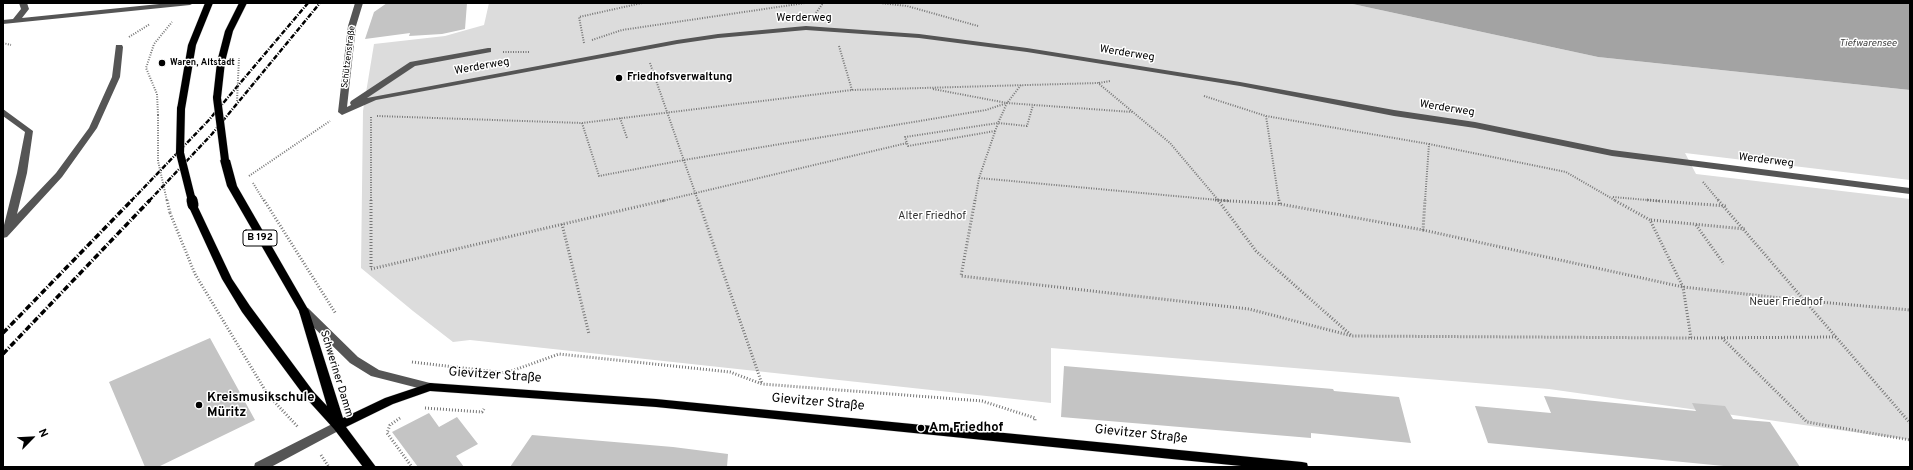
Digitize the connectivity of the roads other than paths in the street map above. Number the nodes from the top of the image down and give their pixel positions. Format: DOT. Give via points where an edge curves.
graph roads {
  1 [pos="23,3"];
  2 [pos="190,3"];
  3 [pos="209,3"];
  4 [pos="243,3"];
  5 [pos="359,3"];
  6 [pos="16,20"];
  7 [pos="3,22"];
  8 [pos="119,47"];
  9 [pos="488,50"];
  10 [pos="3,112"];
  11 [pos="342,112"];
  12 [pos="1910,191"];
  13 [pos="6,232"];
  14 [pos="304,311"];
  15 [pos="430,387"];
  16 [pos="338,426"];
  17 [pos="260,467"];
  18 [pos="370,467"];
  19 [pos="1302,467"];
  1 -- 6 [label="street" via="25,9"];
  2 -- 6 [label="street"];
  3 -- 16 [label="main road, Schweriner Damm / B 192, bridge" via="192,45 181,109 180,153 193,205 227,279 246,309 310,394"];
  4 -- 14 [label="main road, Schweriner Damm / B 192, bridge" via="229,31 221,62 217,105 225,160 232,186"];
  5 -- 11 [label="street, Schützenstraße" via="352,26"];
  6 -- 7 [label="street"];
  8 -- 13 [label="street" via="116,77 93,128 59,175"];
  9 -- 11 [label="street" via="413,64"];
  10 -- 13 [label="street" via="29,131 22,173"];
  11 -- 12 [label="street, Werderweg" via="374,98 677,42 806,28 919,36 1027,50 1475,125 1612,153"];
  14 -- 15 [label="street" via="354,360 375,372"];
  14 -- 16 [label="main road, Schweriner Damm / B 192"];
  15 -- 16 [label="main road, Gievitzer Straße" via="389,401"];
  15 -- 19 [label="main road, Gievitzer Straße" via="656,403"];
  16 -- 17 [label="street"];
  16 -- 18 [label="main road, B 192"];
}
